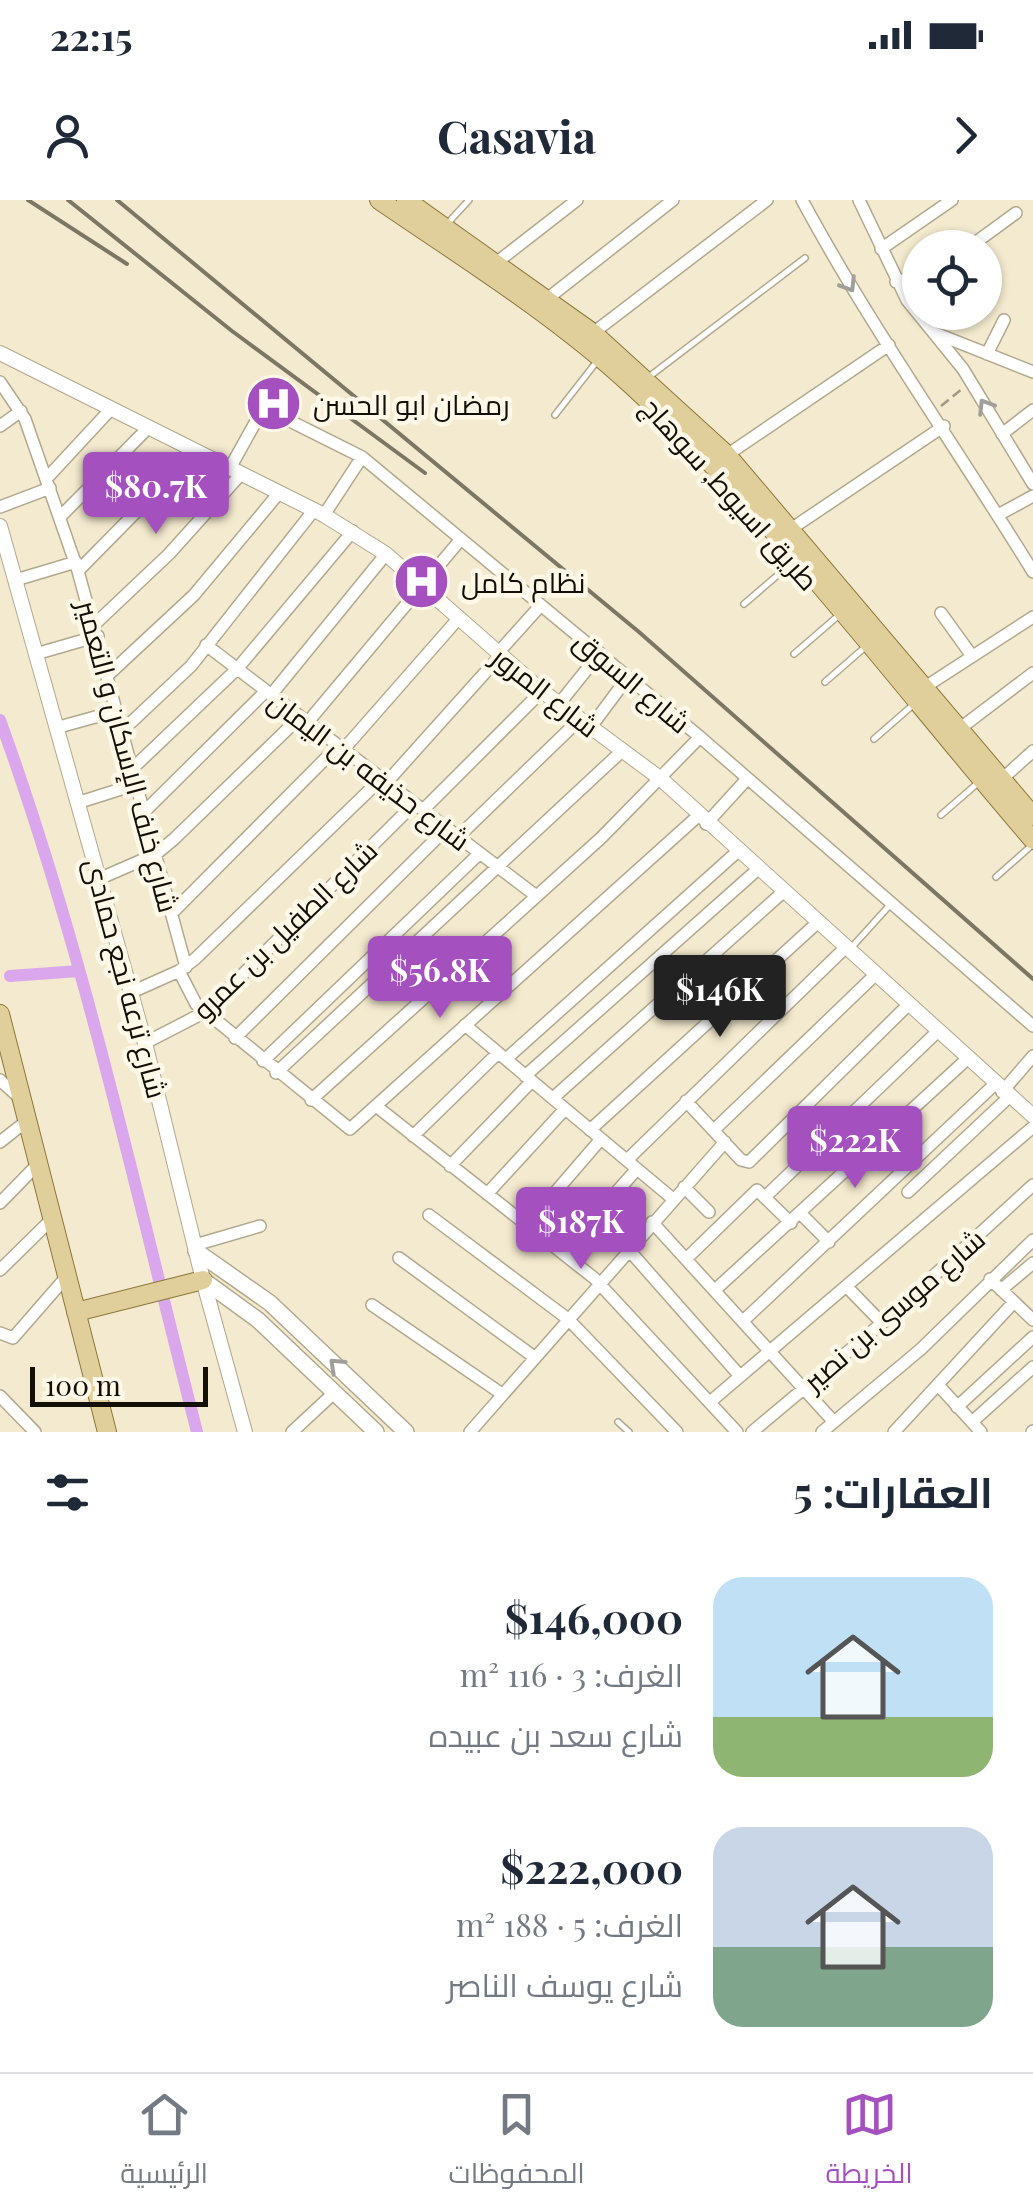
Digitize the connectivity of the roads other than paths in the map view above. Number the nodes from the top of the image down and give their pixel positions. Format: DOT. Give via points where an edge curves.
graph roads {
  1 [pos="379,200"];
  2 [pos="469,200"];
  3 [pos="577,200"];
  4 [pos="673,200"];
  5 [pos="767,200"];
  6 [pos="802,200"];
  7 [pos="952,200"];
  8 [pos="416,202"];
  9 [pos="864,202"];
  10 [pos="1016,213"];
  11 [pos="993,230"];
  12 [pos="442,234"];
  13 [pos="881,249"];
  14 [pos="805,258"];
  15 [pos="496,263"];
  16 [pos="902,280"];
  17 [pos="896,282"];
  18 [pos="547,299"];
  19 [pos="1004,320"];
  20 [pos="932,332"];
  21 [pos="593,333"];
  22 [pos="889,345"];
  23 [pos="0,353"];
  24 [pos="987,354"];
  25 [pos="600,358"];
  26 [pos="1033,372"];
  27 [pos="647,378"];
  28 [pos="0,382"];
  29 [pos="111,408"];
  30 [pos="20,410"];
  31 [pos="1033,410"];
  32 [pos="554,414"];
  33 [pos="677,418"];
  34 [pos="0,426"];
  35 [pos="944,426"];
  36 [pos="149,428"];
  37 [pos="1002,434"];
  38 [pos="706,447"];
  39 [pos="196,451"];
  40 [pos="727,455"];
  41 [pos="362,457"];
  42 [pos="236,471"];
  43 [pos="48,483"];
  44 [pos="1033,484"];
  45 [pos="279,492"];
  46 [pos="1033,496"];
  47 [pos="0,507"];
  48 [pos="319,513"];
  49 [pos="998,516"];
  50 [pos="60,517"];
  51 [pos="0,526"];
  52 [pos="791,530"];
  53 [pos="352,531"];
  54 [pos="461,539"];
  55 [pos="386,554"];
  56 [pos="795,560"];
  57 [pos="77,567"];
  58 [pos="1033,572"];
  59 [pos="18,579"];
  60 [pos="422,586"];
  61 [pos="744,604"];
  62 [pos="542,605"];
  63 [pos="941,613"];
  64 [pos="840,614"];
  65 [pos="1033,617"];
  66 [pos="458,619"];
  67 [pos="96,630"];
  68 [pos="206,645"];
  69 [pos="867,646"];
  70 [pos="39,653"];
  71 [pos="600,653"];
  72 [pos="499,654"];
  73 [pos="794,654"];
  74 [pos="972,656"];
  75 [pos="237,669"];
  76 [pos="1033,673"];
  77 [pos="108,675"];
  78 [pos="628,677"];
  79 [pos="826,682"];
  80 [pos="542,691"];
  81 [pos="268,693"];
  82 [pos="918,696"];
  83 [pos="559,704"];
  84 [pos="117,710"];
  85 [pos="304,720"];
  86 [pos="585,724"];
  87 [pos="59,727"];
  88 [pos="123,730"];
  89 [pos="958,730"];
  90 [pos="700,737"];
  91 [pos="874,738"];
  92 [pos="341,748"];
  93 [pos="623,750"];
  94 [pos="1033,751"];
  95 [pos="133,768"];
  96 [pos="661,779"];
  97 [pos="747,779"];
  98 [pos="982,780"];
  99 [pos="1001,780"];
  100 [pos="383,781"];
  101 [pos="137,784"];
  102 [pos="80,802"];
  103 [pos="419,807"];
  104 [pos="146,811"];
  105 [pos="941,816"];
  106 [pos="1033,816"];
  107 [pos="702,820"];
  108 [pos="447,828"];
  109 [pos="459,836"];
  110 [pos="1033,842"];
  111 [pos="737,852"];
  112 [pos="480,853"];
  113 [pos="156,854"];
  114 [pos="497,866"];
  115 [pos="757,870"];
  116 [pos="996,876"];
  117 [pos="100,878"];
  118 [pos="782,893"];
  119 [pos="535,895"];
  120 [pos="889,906"];
  121 [pos="172,913"];
  122 [pos="816,924"];
  123 [pos="846,951"];
  124 [pos="183,969"];
  125 [pos="874,976"];
  126 [pos="132,992"];
  127 [pos="907,1006"];
  128 [pos="205,1012"];
  129 [pos="0,1014"];
  130 [pos="466,1025"];
  131 [pos="1033,1026"];
  132 [pos="936,1033"];
  133 [pos="235,1038"];
  134 [pos="146,1043"];
  135 [pos="502,1056"];
  136 [pos="1033,1056"];
  137 [pos="263,1060"];
  138 [pos="966,1060"];
  139 [pos="276,1073"];
  140 [pos="528,1078"];
  141 [pos="0,1080"];
  142 [pos="1002,1091"];
  143 [pos="553,1098"];
  144 [pos="311,1100"];
  145 [pos="0,1101"];
  146 [pos="686,1101"];
  147 [pos="21,1104"];
  148 [pos="376,1106"];
  149 [pos="565,1109"];
  150 [pos="1033,1116"];
  151 [pos="1033,1127"];
  152 [pos="715,1129"];
  153 [pos="590,1130"];
  154 [pos="413,1136"];
  155 [pos="601,1139"];
  156 [pos="0,1142"];
  157 [pos="726,1142"];
  158 [pos="39,1163"];
  159 [pos="632,1165"];
  160 [pos="450,1166"];
  161 [pos="1033,1184"];
  162 [pos="684,1188"];
  163 [pos="908,1192"];
  164 [pos="487,1194"];
  165 [pos="766,1196"];
  166 [pos="673,1200"];
  167 [pos="0,1203"];
  168 [pos="709,1212"];
  169 [pos="801,1214"];
  170 [pos="430,1215"];
  171 [pos="54,1217"];
  172 [pos="652,1222"];
  173 [pos="791,1224"];
  174 [pos="527,1225"];
  175 [pos="260,1226"];
  176 [pos="1033,1240"];
  177 [pos="830,1242"];
  178 [pos="196,1248"];
  179 [pos="628,1249"];
  180 [pos="562,1252"];
  181 [pos="399,1258"];
  182 [pos="686,1259"];
  183 [pos="1033,1263"];
  184 [pos="0,1270"];
  185 [pos="68,1276"];
  186 [pos="990,1279"];
  187 [pos="202,1280"];
  188 [pos="598,1283"];
  189 [pos="846,1286"];
  190 [pos="714,1290"];
  191 [pos="1001,1290"];
  192 [pos="1014,1302"];
  193 [pos="372,1304"];
  194 [pos="76,1312"];
  195 [pos="1032,1318"];
  196 [pos="568,1319"];
  197 [pos="743,1320"];
  198 [pos="882,1323"];
  199 [pos="0,1333"];
  200 [pos="1033,1336"];
  201 [pos="770,1350"];
  202 [pos="534,1358"];
  203 [pos="1033,1367"];
  204 [pos="740,1376"];
  205 [pos="938,1386"];
  206 [pos="803,1388"];
  207 [pos="335,1392"];
  208 [pos="502,1394"];
  209 [pos="0,1396"];
  210 [pos="710,1402"];
  211 [pos="957,1406"];
  212 [pos="618,1422"];
  213 [pos="834,1422"];
  214 [pos="977,1427"];
  215 [pos="102,1430"];
  216 [pos="374,1431"];
  217 [pos="35,1432"];
  218 [pos="245,1432"];
  219 [pos="292,1432"];
  220 [pos="406,1432"];
  221 [pos="470,1432"];
  222 [pos="629,1432"];
  223 [pos="677,1432"];
  224 [pos="737,1432"];
  225 [pos="752,1432"];
  226 [pos="822,1432"];
  227 [pos="894,1432"];
  1 -- 12 [label="main road, طريق اسيوط, سوهاج"];
  2 -- 12 [label="lane"];
  3 -- 15 [label="street"];
  4 -- 18 [label="street"];
  5 -- 21 [label="street"];
  6 -- 22 [label="street, one-way"];
  7 -- 13 [label="street"];
  8 -- 12 [label="main road, طريق اسيوط, سوهاج"];
  9 -- 13 [label="street"];
  10 -- 11 [label="street"];
  12 -- 15 [label="main road, طريق اسيوط, سوهاج"];
  12 -- 25 [label="main road, طريق اسيوط, سوهاج"];
  13 -- 17 [label="street"];
  14 -- 27 [label="lane"];
  15 -- 18 [label="main road, طريق اسيوط, سوهاج"];
  16 -- 17 [label="street"];
  17 -- 20 [label="street"];
  18 -- 21 [label="main road, طريق اسيوط, سوهاج"];
  19 -- 24 [label="street"];
  20 -- 24 [label="street"];
  37 -- 20 [label="street, one-way"];
  21 -- 27 [label="main road, طريق اسيوط, سوهاج"];
  22 -- 35 [label="street"];
  22 -- 40 [label="street"];
  23 -- 29 [label="street, شارع المرور"];
  24 -- 26 [label="street"];
  25 -- 32 [label="lane"];
  25 -- 33 [label="main road, طريق اسيوط, سوهاج"];
  27 -- 33 [label="main road, طريق اسيوط, سوهاج"];
  28 -- 30 [label="street, شارع خلف الإسكان و التعمير"];
  29 -- 36 [label="street, شارع المرور"];
  29 -- 43 [label="street"];
  30 -- 34 [label="street"];
  30 -- 43 [label="street, شارع خلف الإسكان و التعمير"];
  31 -- 37 [label="street"];
  33 -- 38 [label="main road, طريق اسيوط, سوهاج"];
  35 -- 49 [label="street"];
  35 -- 52 [label="street"];
  36 -- 39 [label="street, شارع المرور"];
  36 -- 50 [label="street"];
  37 -- 44 [label="street"];
  38 -- 40 [label="main road, طريق اسيوط, سوهاج"];
  38 -- 56 [label="main road, طريق اسيوط, سوهاج"];
  39 -- 42 [label="street, شارع المرور"];
  39 -- 57 [label="street"];
  40 -- 52 [label="main road, طريق اسيوط, سوهاج"];
  41 -- 42 [label="street, شارع السوق" via="265,410"];
  41 -- 48 [label="street"];
  41 -- 54 [label="street, شارع السوق"];
  42 -- 45 [label="street, شارع المرور"];
  42 -- 67 [label="street"];
  43 -- 47 [label="street"];
  43 -- 50 [label="street, شارع خلف الإسكان و التعمير"];
  45 -- 48 [label="street, شارع المرور"];
  45 -- 77 [label="street" via="194,594"];
  46 -- 49 [label="street"];
  48 -- 53 [label="street, شارع المرور"];
  48 -- 68 [label="street"];
  49 -- 58 [label="street"];
  50 -- 57 [label="street, شارع خلف الإسكان و التعمير"];
  51 -- 59 [label="street, شارع ترعه نجع حمادى"];
  52 -- 82 [label="main road, طريق اسيوط, سوهاج"];
  53 -- 55 [label="street, شارع المرور"];
  53 -- 75 [label="street"];
  54 -- 60 [label="street"];
  54 -- 62 [label="street, شارع السوق"];
  55 -- 60 [label="street, شارع المرور"];
  55 -- 81 [label="street"];
  56 -- 61 [label="lane"];
  56 -- 64 [label="main road, طريق اسيوط, سوهاج"];
  57 -- 59 [label="street"];
  57 -- 67 [label="street, شارع خلف الإسكان و التعمير"];
  59 -- 70 [label="street, شارع ترعه نجع حمادى"];
  60 -- 66 [label="street, شارع المرور"];
  60 -- 85 [label="street"];
  62 -- 71 [label="street, شارع السوق"];
  62 -- 72 [label="street"];
  63 -- 74 [label="street"];
  64 -- 69 [label="main road, طريق اسيوط, سوهاج"];
  64 -- 73 [label="lane"];
  65 -- 74 [label="street"];
  66 -- 72 [label="street, شارع المرور"];
  66 -- 92 [label="street"];
  67 -- 70 [label="street"];
  67 -- 77 [label="street, شارع خلف الإسكان و التعمير"];
  68 -- 75 [label="street, شارع حذيفه بن اليمان"];
  68 -- 88 [label="street"];
  69 -- 79 [label="lane"];
  69 -- 82 [label="main road, طريق اسيوط, سوهاج"];
  70 -- 87 [label="street, شارع ترعه نجع حمادى"];
  71 -- 78 [label="street, شارع السوق"];
  71 -- 83 [label="street"];
  72 -- 80 [label="street, شارع المرور"];
  72 -- 100 [label="street"];
  74 -- 82 [label="street"];
  75 -- 81 [label="street, شارع حذيفه بن اليمان"];
  75 -- 95 [label="street"];
  76 -- 89 [label="street"];
  77 -- 84 [label="street, شارع خلف الإسكان و التعمير"];
  78 -- 86 [label="street"];
  78 -- 90 [label="street, شارع السوق"];
  80 -- 83 [label="street, شارع المرور"];
  80 -- 103 [label="street, شارع الطفيل بن عمرو"];
  81 -- 85 [label="street, شارع حذيفه بن اليمان"];
  81 -- 104 [label="street"];
  82 -- 89 [label="main road, طريق اسيوط, سوهاج"];
  82 -- 91 [label="lane"];
  82 -- 98 [label="main road, طريق اسيوط, سوهاج"];
  83 -- 86 [label="street, شارع المرور"];
  84 -- 87 [label="street"];
  84 -- 88 [label="street, شارع خلف الإسكان و التعمير"];
  85 -- 92 [label="street, شارع حذيفه بن اليمان"];
  85 -- 113 [label="street"];
  86 -- 93 [label="street, شارع المرور"];
  86 -- 109 [label="street"];
  87 -- 102 [label="street, شارع ترعه نجع حمادى"];
  88 -- 95 [label="street, شارع خلف الإسكان و التعمير"];
  89 -- 99 [label="main road, طريق اسيوط, سوهاج"];
  90 -- 96 [label="street"];
  90 -- 97 [label="street, شارع السوق"];
  92 -- 100 [label="street, شارع حذيفه بن اليمان"];
  92 -- 121 [label="street"];
  93 -- 96 [label="street, شارع المرور"];
  93 -- 114 [label="street"];
  94 -- 99 [label="street"];
  95 -- 101 [label="street, شارع خلف الإسكان و التعمير"];
  96 -- 107 [label="street, شارع المرور"];
  96 -- 119 [label="street"];
  97 -- 107 [label="street"];
  97 -- 120 [label="street, شارع السوق"];
  98 -- 105 [label="lane"];
  98 -- 110 [label="main road, طريق اسيوط, سوهاج"];
  99 -- 106 [label="main road, طريق اسيوط, سوهاج"];
  100 -- 103 [label="street, شارع حذيفه بن اليمان"];
  100 -- 124 [label="street"];
  101 -- 102 [label="street"];
  101 -- 104 [label="street, شارع خلف الإسكان و التعمير"];
  102 -- 117 [label="street, شارع ترعه نجع حمادى"];
  103 -- 108 [label="street, شارع حذيفه بن اليمان"];
  103 -- 128 [label="street, شارع الطفيل بن عمرو"];
  104 -- 113 [label="street, شارع خلف الإسكان و التعمير"];
  107 -- 111 [label="street, شارع المرور"];
  107 -- 130 [label="street"];
  108 -- 109 [label="street, شارع حذيفه بن اليمان"];
  108 -- 133 [label="street"];
  109 -- 112 [label="street, شارع حذيفه بن اليمان"];
  110 -- 116 [label="lane"];
  111 -- 115 [label="street, شارع المرور"];
  111 -- 135 [label="street"];
  112 -- 114 [label="street, شارع حذيفه بن اليمان"];
  112 -- 137 [label="street"];
  113 -- 117 [label="street"];
  113 -- 121 [label="street, شارع خلف الإسكان و التعمير"];
  114 -- 119 [label="street, شارع حذيفه بن اليمان"];
  114 -- 139 [label="street"];
  115 -- 118 [label="street, شارع المرور"];
  115 -- 140 [label="street"];
  117 -- 126 [label="street, شارع ترعه نجع حمادى"];
  118 -- 122 [label="street, شارع المرور"];
  118 -- 143 [label="street"];
  119 -- 144 [label="street"];
  120 -- 123 [label="lane"];
  120 -- 131 [label="street, شارع السوق"];
  121 -- 124 [label="street, شارع خلف الإسكان و التعمير"];
  122 -- 123 [label="street, شارع المرور"];
  122 -- 153 [label="street"];
  123 -- 125 [label="street, شارع المرور"];
  123 -- 146 [label="street"];
  124 -- 126 [label="street"];
  124 -- 128 [label="street, شارع خلف الإسكان و التعمير" via="188,994"];
  125 -- 127 [label="street, شارع المرور"];
  125 -- 152 [label="street"];
  126 -- 134 [label="street, شارع ترعه نجع حمادى"];
  127 -- 132 [label="street, شارع المرور"];
  127 -- 157 [label="street" via="749,1162"];
  128 -- 133 [label="street, شارع خلف الإسكان و التعمير"];
  128 -- 134 [label="street, شارع الطفيل بن عمرو"];
  129 -- 147 [label="main road"];
  130 -- 135 [label="street"];
  130 -- 148 [label="street"];
  132 -- 138 [label="street, شارع المرور"];
  132 -- 165 [label="street"];
  133 -- 137 [label="street, شارع خلف الإسكان و التعمير"];
  134 -- 178 [label="street, شارع ترعه نجع حمادى"];
  135 -- 140 [label="street"];
  135 -- 154 [label="street"];
  136 -- 142 [label="street"];
  137 -- 139 [label="street, شارع خلف الإسكان و التعمير"];
  138 -- 142 [label="street, شارع المرور"];
  138 -- 169 [label="street"];
  139 -- 144 [label="street, شارع خلف الإسكان و التعمير"];
  140 -- 143 [label="street"];
  140 -- 160 [label="street"];
  141 -- 147 [label="street"];
  142 -- 150 [label="street, شارع المرور"];
  142 -- 163 [label="street"];
  142 -- 177 [label="street"];
  143 -- 149 [label="street"];
  144 -- 148 [label="street, شارع خلف الإسكان و التعمير" via="349,1130"];
  145 -- 147 [label="street"];
  146 -- 152 [label="street"];
  146 -- 159 [label="street"];
  147 -- 156 [label="street"];
  147 -- 158 [label="main road"];
  148 -- 154 [label="street"];
  149 -- 153 [label="street"];
  149 -- 164 [label="street"];
  151 -- 189 [label="street"];
  152 -- 157 [label="street"];
  153 -- 155 [label="street"];
  154 -- 160 [label="street"];
  155 -- 159 [label="street"];
  155 -- 174 [label="street"];
  157 -- 162 [label="street"];
  158 -- 167 [label="street"];
  158 -- 171 [label="main road"];
  159 -- 166 [label="street"];
  159 -- 180 [label="street"];
  160 -- 164 [label="street"];
  161 -- 198 [label="street, شارع موسى بن نصير"];
  162 -- 166 [label="street"];
  162 -- 168 [label="street"];
  164 -- 174 [label="street"];
  165 -- 173 [label="street"];
  165 -- 182 [label="street" via="755,1192"];
  166 -- 172 [label="street"];
  169 -- 173 [label="street"];
  169 -- 177 [label="street"];
  170 -- 196 [label="street"];
  171 -- 184 [label="street"];
  171 -- 185 [label="main road"];
  172 -- 179 [label="street"];
  172 -- 182 [label="street"];
  173 -- 190 [label="street"];
  174 -- 180 [label="street"];
  175 -- 178 [label="street"];
  176 -- 186 [label="street"];
  177 -- 197 [label="street"];
  178 -- 187 [label="street, شارع ترعه نجع حمادى"];
  220 -- 178 [label="main road, one-way" via="270,1304"];
  179 -- 188 [label="street"];
  179 -- 204 [label="street"];
  180 -- 188 [label="street"];
  181 -- 202 [label="street"];
  182 -- 190 [label="street"];
  183 -- 191 [label="street"];
  185 -- 194 [label="main road"];
  185 -- 199 [label="street" via="14,1338"];
  186 -- 191 [label="street"];
  186 -- 213 [label="street"];
  187 -- 194 [label="main road"];
  187 -- 207 [label="main road" via="258,1320"];
  187 -- 218 [label="street, شارع ترعه نجع حمادى"];
  188 -- 196 [label="street"];
  188 -- 210 [label="street"];
  189 -- 198 [label="street"];
  189 -- 201 [label="street"];
  190 -- 197 [label="street"];
  191 -- 192 [label="street"];
  192 -- 195 [label="street"];
  192 -- 205 [label="street"];
  193 -- 208 [label="street"];
  194 -- 215 [label="main road"];
  196 -- 202 [label="street"];
  196 -- 223 [label="street"];
  197 -- 201 [label="street"];
  198 -- 206 [label="street, شارع موسى بن نصير"];
  200 -- 211 [label="street"];
  201 -- 204 [label="street"];
  201 -- 206 [label="street"];
  202 -- 208 [label="street"];
  203 -- 214 [label="street"];
  204 -- 210 [label="street"];
  205 -- 211 [label="street"];
  205 -- 227 [label="street"];
  206 -- 213 [label="street"];
  206 -- 225 [label="street, شارع موسى بن نصير"];
  207 -- 216 [label="main road"];
  207 -- 219 [label="street"];
  208 -- 221 [label="street"];
  209 -- 217 [label="street"];
  210 -- 224 [label="street"];
  211 -- 214 [label="street"];
  212 -- 222 [label="lane"];
  213 -- 226 [label="street"];
}
